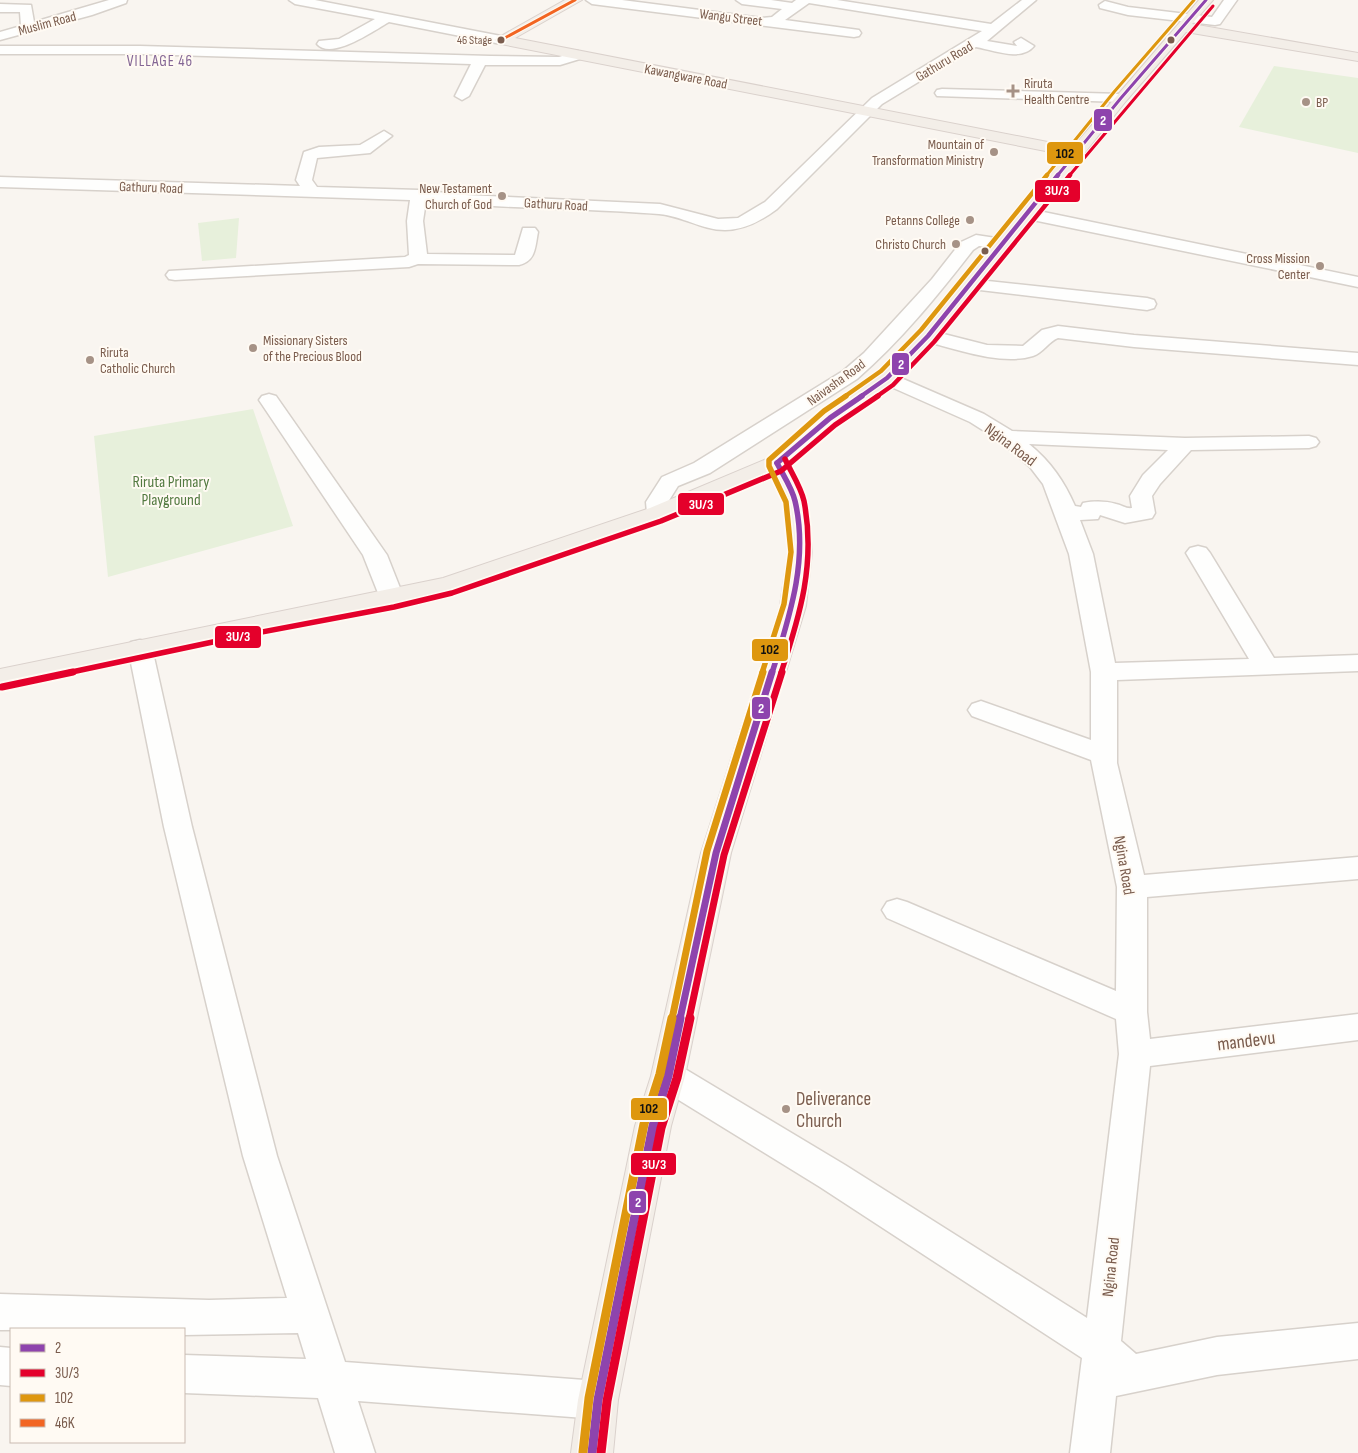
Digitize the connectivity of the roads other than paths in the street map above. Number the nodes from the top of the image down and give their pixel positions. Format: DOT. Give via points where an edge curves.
graph roads {
  1 [pos="121,0"];
  2 [pos="295,0"];
  3 [pos="575,0"];
  4 [pos="592,0"];
  5 [pos="742,0"];
  6 [pos="813,0"];
  7 [pos="1011,1"];
  8 [pos="1028,2"];
  9 [pos="1204,2"];
  10 [pos="799,4"];
  11 [pos="1229,4"];
  12 [pos="1105,5"];
  13 [pos="0,8"];
  14 [pos="387,18"];
  15 [pos="1188,21"];
  16 [pos="770,22"];
  17 [pos="28,28"];
  18 [pos="994,29"];
  19 [pos="854,33"];
  20 [pos="0,36"];
  21 [pos="501,40"];
  22 [pos="1021,42"];
  23 [pos="975,43"];
  24 [pos="324,44"];
  25 [pos="0,50"];
  26 [pos="578,55"];
  27 [pos="1358,57"];
  28 [pos="480,61"];
  29 [pos="942,93"];
  30 [pos="462,96"];
  31 [pos="1120,98"];
  32 [pos="869,111"];
  33 [pos="384,136"];
  34 [pos="1076,152"];
  35 [pos="0,182"];
  36 [pos="311,190"];
  37 [pos="419,195"];
  38 [pos="1029,214"];
  39 [pos="529,232"];
  40 [pos="1004,244"];
  41 [pos="415,259"];
  42 [pos="175,275"];
  43 [pos="1358,282"];
  44 [pos="938,284"];
  45 [pos="967,286"];
  46 [pos="1147,304"];
  47 [pos="928,336"];
  48 [pos="1358,359"];
  49 [pos="887,378"];
  50 [pos="269,400"];
  51 [pos="1007,437"];
  52 [pos="1309,442"];
  53 [pos="1186,444"];
  54 [pos="777,463"];
  55 [pos="1066,512"];
  56 [pos="658,513"];
  57 [pos="1198,552"];
  58 [pos="392,598"];
  59 [pos="140,648"];
  60 [pos="1358,663"];
  61 [pos="1266,666"];
  62 [pos="1104,672"];
  63 [pos="0,678"];
  64 [pos="981,710"];
  65 [pos="1104,755"];
  66 [pos="1358,868"];
  67 [pos="1132,887"];
  68 [pos="897,910"];
  69 [pos="1131,1012"];
  70 [pos="1358,1026"];
  71 [pos="1134,1054"];
  72 [pos="668,1076"];
  73 [pos="0,1312"];
  74 [pos="311,1316"];
  75 [pos="1358,1341"];
  76 [pos="1110,1368"];
  77 [pos="185,1374"];
  78 [pos="331,1381"];
  79 [pos="598,1400"];
  80 [pos="355,1453"];
  81 [pos="592,1453"];
  82 [pos="1090,1453"];
  1 -- 17 [label="street, Muslim Road"];
  2 -- 14 [label="street, Kawangware Road"];
  3 -- 21 [label="main road"];
  4 -- 16 [label="street, Wangu Street"];
  5 -- 10 [label="street"];
  6 -- 18 [label="street"];
  7 -- 8 [label="street"];
  8 -- 18 [label="street, Gathuru Road"];
  9 -- 11 [label="street"];
  9 -- 15 [label="main road, Naivasha Road"];
  10 -- 16 [label="street, Wangu Street"];
  11 -- 15 [label="street" via="1215,21"];
  12 -- 15 [label="street"];
  13 -- 17 [label="street" via="26,8"];
  14 -- 21 [label="street, Kawangware Road"];
  14 -- 24 [label="street" via="342,42"];
  15 -- 27 [label="main road"];
  15 -- 31 [label="main road, Naivasha Road"];
  16 -- 19 [label="street"];
  17 -- 20 [label="street, Muslim Road"];
  18 -- 23 [label="street, Gathuru Road"];
  21 -- 26 [label="main road, Kawangware Road"];
  22 -- 23 [label="street" via="1027,46 1019,51"];
  23 -- 32 [label="street, Gathuru Road" via="890,92"];
  25 -- 28 [label="street" via="82,49"];
  26 -- 28 [label="street" via="560,62"];
  26 -- 32 [label="main road, Kawangware Road"];
  28 -- 30 [label="street"];
  29 -- 31 [label="street"];
  31 -- 34 [label="main road, Naivasha Road"];
  32 -- 34 [label="main road, Kawangware Road"];
  32 -- 37 [label="street, Gathuru Road" via="834,140 783,194 751,220 727,226 660,209"];
  33 -- 36 [label="street" via="364,150 310,155 304,180"];
  34 -- 38 [label="main road, Naivasha Road"];
  35 -- 36 [label="street, Gathuru Road"];
  36 -- 37 [label="street, Gathuru Road"];
  37 -- 41 [label="street" via="415,221 418,255"];
  38 -- 40 [label="main road, Naivasha Road"];
  38 -- 43 [label="street"];
  39 -- 41 [label="street" via="524,257 519,260"];
  40 -- 44 [label="street, Naivasha Road" via="976,240 967,246"];
  40 -- 45 [label="main road, Naivasha Road"];
  41 -- 42 [label="street"];
  44 -- 45 [label="street"];
  44 -- 56 [label="street, Naivasha Road" via="850,374 702,468 670,482 657,502"];
  45 -- 46 [label="street"];
  45 -- 47 [label="main road, Naivasha Road"];
  47 -- 48 [label="street" via="995,352 1029,351 1049,334 1058,332"];
  47 -- 49 [label="main road, Naivasha Road"];
  49 -- 51 [label="street, Ngina Road" via="977,418"];
  49 -- 54 [label="main road, Naivasha Road" via="830,418"];
  50 -- 58 [label="street" via="375,555"];
  51 -- 53 [label="street"];
  51 -- 55 [label="street, Ngina Road" via="1038,462 1054,483"];
  52 -- 53 [label="street"];
  53 -- 55 [label="street" via="1151,480 1141,496 1144,513 1124,516 1112,509 1091,508 1090,514"];
  54 -- 56 [label="main road, Naivasha Road"];
  54 -- 72 [label="main road" via="795,500 800,552 794,606 716,853"];
  55 -- 62 [label="street, Ngina Road" via="1080,554"];
  56 -- 58 [label="main road, Naivasha Road" via="450,584"];
  57 -- 61 [label="street"];
  58 -- 59 [label="main road, Naivasha Road"];
  59 -- 63 [label="main road, Naivasha Road"];
  59 -- 74 [label="street" via="178,827 232,1048 260,1156"];
  60 -- 61 [label="street"];
  61 -- 62 [label="street"];
  62 -- 65 [label="street, Ngina Road"];
  64 -- 65 [label="street"];
  65 -- 67 [label="street, Ngina Road"];
  66 -- 67 [label="street"];
  67 -- 69 [label="street, Ngina Road"];
  68 -- 69 [label="street"];
  69 -- 71 [label="street, Ngina Road"];
  70 -- 71 [label="street, mandevu"];
  71 -- 76 [label="street, Ngina Road"];
  72 -- 76 [label="street" via="792,1150"];
  72 -- 79 [label="main road" via="653,1126"];
  73 -- 74 [label="street" via="210,1318"];
  74 -- 78 [label="street"];
  75 -- 76 [label="street"];
  76 -- 82 [label="street, Ngina Road"];
  77 -- 78 [label="street"];
  78 -- 79 [label="street"];
  78 -- 80 [label="street"];
  79 -- 81 [label="main road"];
}
